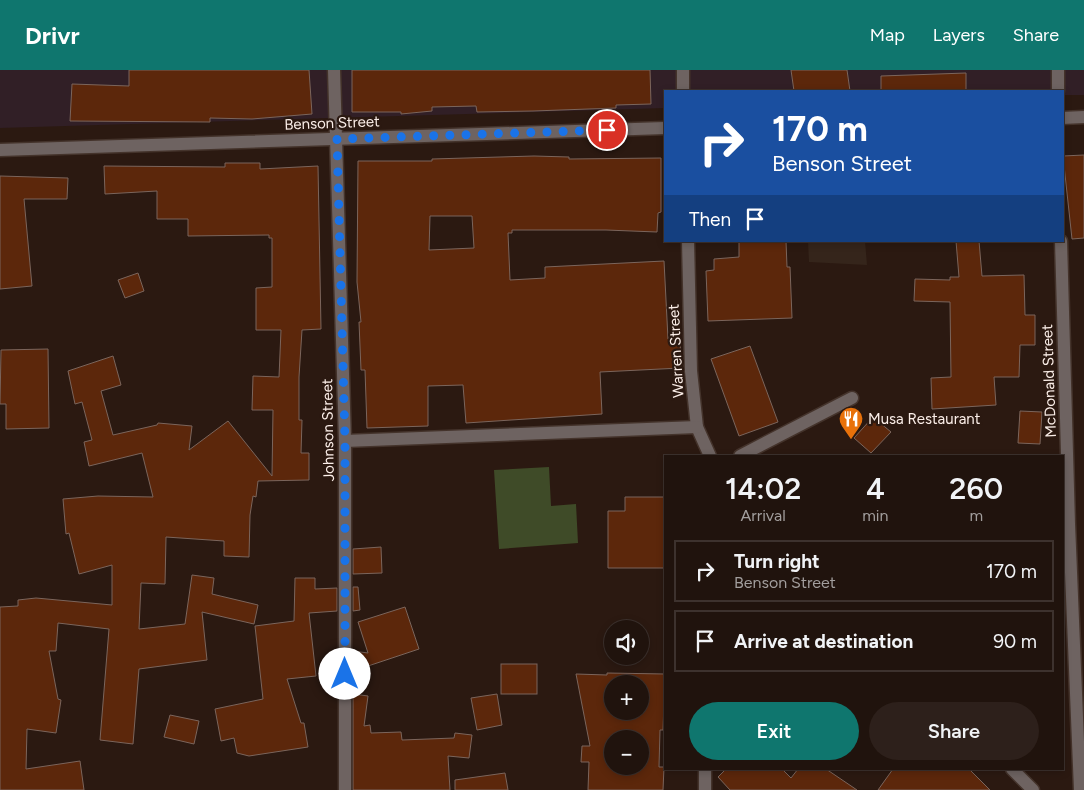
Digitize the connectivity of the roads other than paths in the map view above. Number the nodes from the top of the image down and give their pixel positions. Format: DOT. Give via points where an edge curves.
graph roads {
  1 [pos="334,70"];
  2 [pos="683,70"];
  3 [pos="1058,70"];
  4 [pos="683,90"];
  5 [pos="1058,90"];
  6 [pos="1084,117"];
  7 [pos="1064,118"];
  8 [pos="664,128"];
  9 [pos="337,139"];
  10 [pos="0,150"];
  11 [pos="688,242"];
  12 [pos="1061,242"];
  13 [pos="852,398"];
  14 [pos="697,427"];
  15 [pos="345,441"];
  16 [pos="710,455"];
  17 [pos="742,455"];
  18 [pos="704,770"];
  19 [pos="1013,770"];
  20 [pos="345,790"];
  21 [pos="705,790"];
  22 [pos="1033,790"];
  23 [pos="1080,790"];
  1 -- 9 [label="street, Johnson Street"];
  2 -- 4 [label="street"];
  3 -- 5 [label="street"];
  6 -- 7 [label="street"];
  8 -- 9 [label="street, Benson Street"];
  9 -- 10 [label="street, Benson Street"];
  9 -- 15 [label="street, Johnson Street"];
  11 -- 14 [label="street, Warren Street" via="691,371"];
  12 -- 23 [label="street, McDonald Street"];
  13 -- 17 [label="street"];
  14 -- 15 [label="street"];
  14 -- 16 [label="street, Warren Street"];
  15 -- 20 [label="street, Johnson Street"];
  18 -- 21 [label="street"];
  19 -- 22 [label="street"];
}
